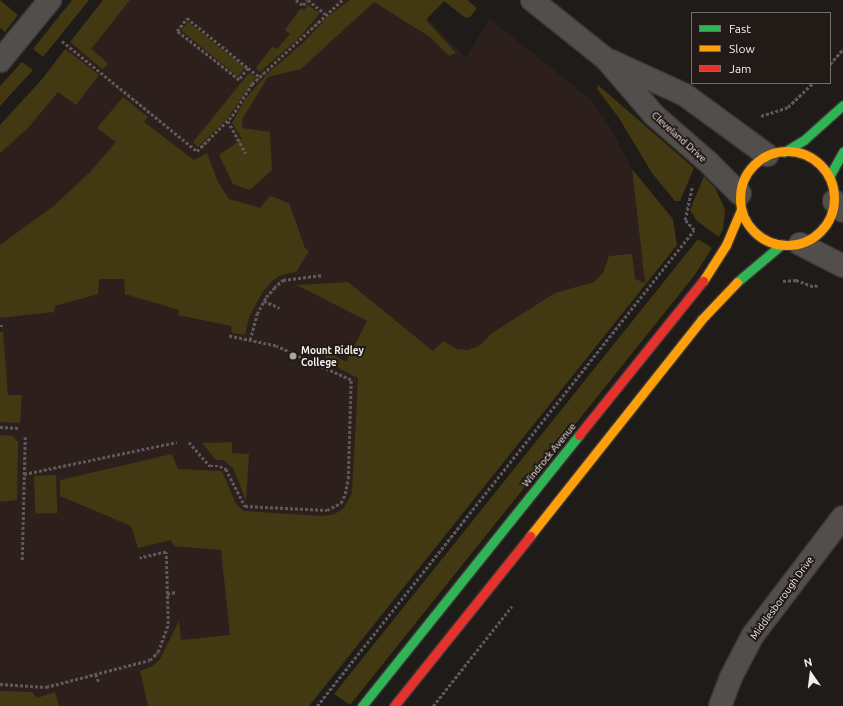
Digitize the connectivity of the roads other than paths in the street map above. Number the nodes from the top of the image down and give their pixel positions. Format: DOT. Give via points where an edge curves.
graph roads {
  1 [pos="50,0"];
  2 [pos="532,0"];
  3 [pos="606,59"];
  4 [pos="0,61"];
  5 [pos="843,105"];
  6 [pos="843,152"];
  7 [pos="775,154"];
  8 [pos="829,177"];
  9 [pos="740,202"];
  10 [pos="838,206"];
  11 [pos="791,244"];
  12 [pos="839,263"];
  13 [pos="843,517"];
  14 [pos="362,706"];
  15 [pos="394,706"];
  16 [pos="720,706"];
  1 -- 4 [label="street"];
  2 -- 3 [label="street, Cleveland Drive"];
  3 -- 7 [label="street, Cleveland Drive" via="684,95"];
  3 -- 9 [label="street, Cleveland Drive" via="654,115 708,162"];
  5 -- 7 [label="street" via="804,140"];
  6 -- 8 [label="street"];
  7 -- 8 [label="street" via="798,152 812,158"];
  7 -- 9 [label="street" via="753,165 744,178"];
  8 -- 10 [label="street"];
  9 -- 11 [label="street" via="747,225 759,236"];
  9 -- 14 [label="street, Windrock Avenue" via="726,245 702,282"];
  10 -- 11 [label="street" via="824,227 813,237"];
  11 -- 12 [label="street"];
  11 -- 15 [label="street" via="738,279 710,309"];
  13 -- 16 [label="street, Middlesborough Drive" via="753,635 730,677"];
}
